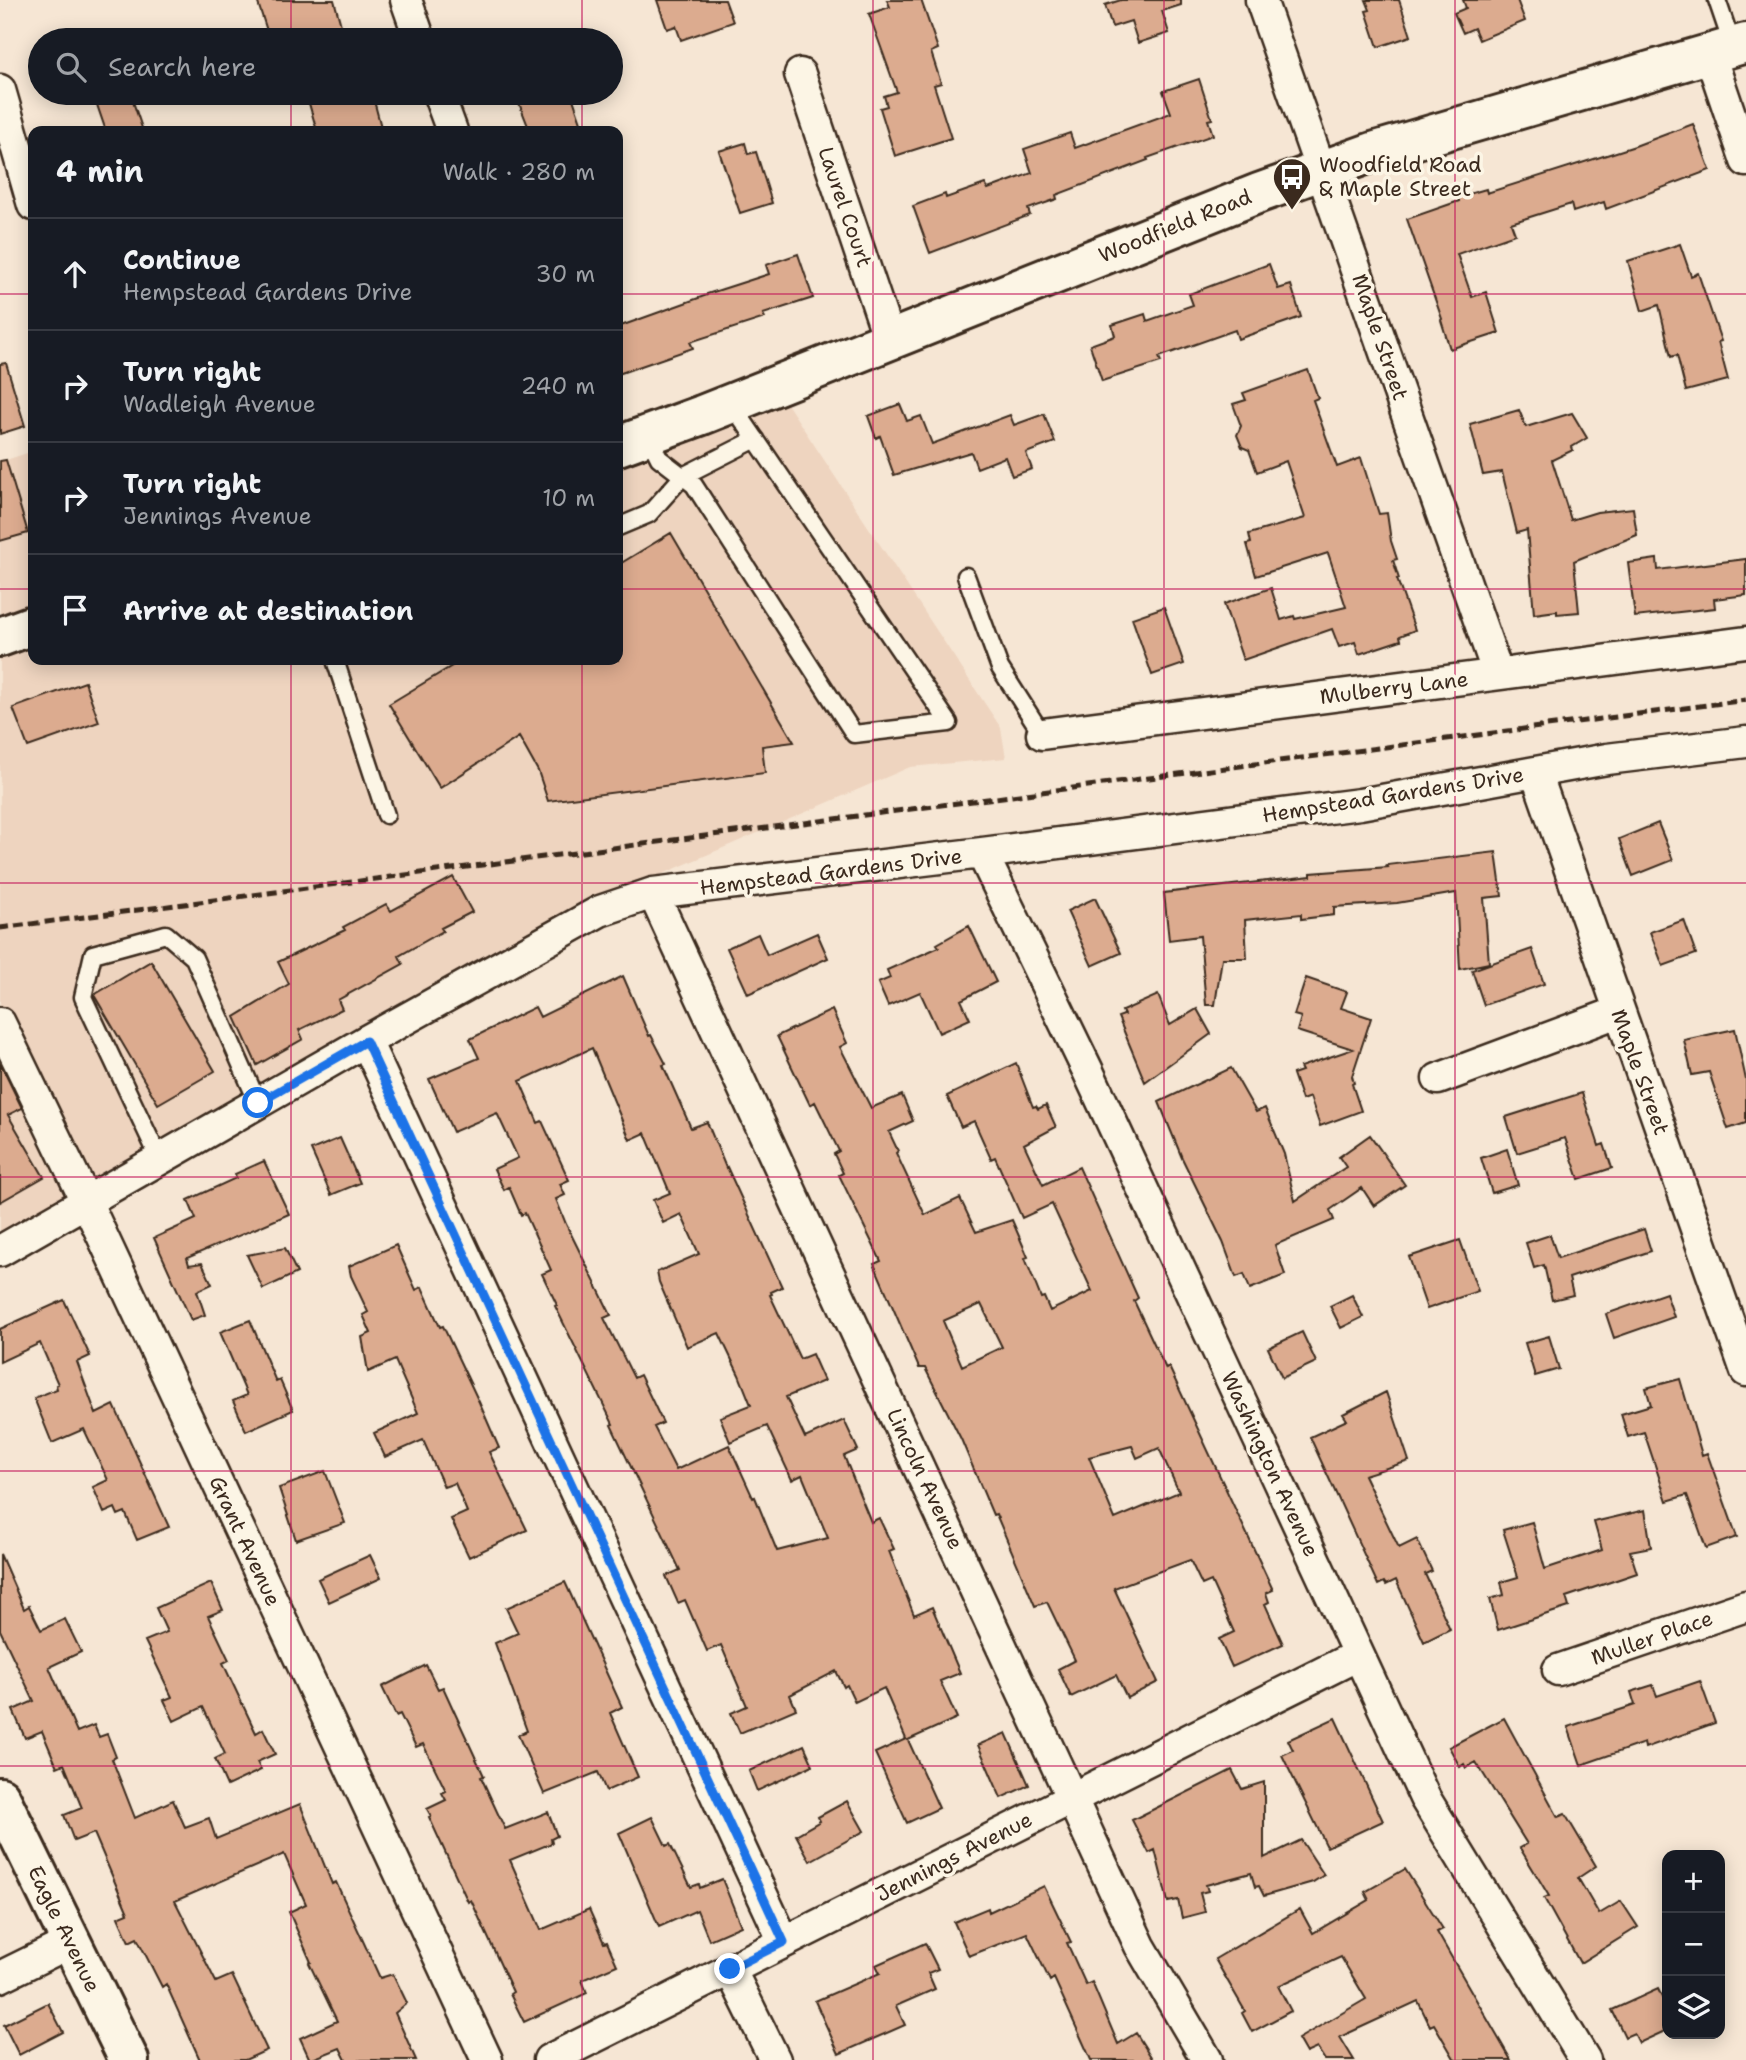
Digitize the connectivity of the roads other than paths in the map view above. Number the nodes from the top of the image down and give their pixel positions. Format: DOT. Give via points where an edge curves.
graph roads {
  1 [pos="406,0"];
  2 [pos="1262,0"];
  3 [pos="1717,0"];
  4 [pos="416,28"];
  5 [pos="1729,48"];
  6 [pos="800,75"];
  7 [pos="0,90"];
  8 [pos="442,105"];
  9 [pos="450,126"];
  10 [pos="1746,161"];
  11 [pos="1321,170"];
  12 [pos="28,188"];
  13 [pos="890,339"];
  14 [pos="731,404"];
  15 [pos="755,439"];
  16 [pos="633,440"];
  17 [pos="683,476"];
  18 [pos="623,525"];
  19 [pos="966,576"];
  20 [pos="28,627"];
  21 [pos="0,637"];
  22 [pos="1746,642"];
  23 [pos="337,665"];
  24 [pos="1498,674"];
  25 [pos="1042,734"];
  26 [pos="1746,742"];
  27 [pos="1536,773"];
  28 [pos="386,815"];
  29 [pos="982,853"];
  30 [pos="653,893"];
  31 [pos="1618,1012"];
  32 [pos="0,1023"];
  33 [pos="366,1041"];
  34 [pos="1438,1079"];
  35 [pos="258,1103"];
  36 [pos="160,1160"];
  37 [pos="86,1201"];
  38 [pos="0,1251"];
  39 [pos="1746,1371"];
  40 [pos="1746,1606"];
  41 [pos="1359,1654"];
  42 [pos="1558,1671"];
  43 [pos="0,1797"];
  44 [pos="1073,1798"];
  45 [pos="69,1942"];
  46 [pos="784,1942"];
  47 [pos="730,1969"];
  48 [pos="0,1978"];
  49 [pos="129,2060"];
  50 [pos="487,2060"];
  51 [pos="549,2060"];
  52 [pos="775,2060"];
  53 [pos="1208,2060"];
  54 [pos="1586,2060"];
  1 -- 4 [label="street"];
  2 -- 11 [label="street, Maple Street"];
  3 -- 5 [label="lane"];
  5 -- 10 [label="street"];
  5 -- 11 [label="main road, Woodfield Road"];
  6 -- 13 [label="street, Laurel Court"];
  7 -- 12 [label="street"];
  8 -- 9 [label="street"];
  11 -- 13 [label="main road, Woodfield Road"];
  11 -- 24 [label="street, Maple Street"];
  13 -- 14 [label="main road, Woodfield Road"];
  14 -- 15 [label="lane"];
  14 -- 16 [label="main road, Woodfield Road"];
  15 -- 17 [label="lane"];
  15 -- 17 [label="lane" via="949,723 854,734 694,485"];
  16 -- 17 [label="lane"];
  17 -- 18 [label="lane" via="649,514"];
  19 -- 25 [label="lane" via="1000,668"];
  20 -- 21 [label="main road"];
  22 -- 24 [label="street, Mulberry Lane"];
  23 -- 28 [label="lane"];
  24 -- 25 [label="street, Mulberry Lane"];
  26 -- 27 [label="street, Hempstead Gardens Drive"];
  27 -- 29 [label="street, Hempstead Gardens Drive" via="1360,804"];
  27 -- 31 [label="street, Maple Street"];
  29 -- 30 [label="street, Hempstead Gardens Drive"];
  29 -- 41 [label="street, Washington Avenue"];
  30 -- 33 [label="street, Hempstead Gardens Drive" via="600,911"];
  30 -- 44 [label="street, Lincoln Avenue"];
  31 -- 34 [label="street"];
  31 -- 39 [label="street, Maple Street"];
  32 -- 37 [label="street, Grant Avenue"];
  33 -- 35 [label="street, Hempstead Gardens Drive"];
  33 -- 46 [label="street"];
  35 -- 36 [label="street, Hempstead Gardens Drive"];
  35 -- 36 [label="lane" via="194,958 166,934 93,954 83,998"];
  36 -- 37 [label="street, Hempstead Gardens Drive"];
  37 -- 38 [label="street, Hempstead Gardens Drive"];
  37 -- 50 [label="street, Grant Avenue"];
  40 -- 42 [label="street, Muller Place"];
  41 -- 44 [label="street, Jennings Avenue"];
  41 -- 54 [label="street, Washington Avenue" via="1425,1798"];
  43 -- 45 [label="main road, Eagle Avenue"];
  44 -- 46 [label="street, Jennings Avenue"];
  44 -- 53 [label="street, Lincoln Avenue" via="1140,1946"];
  45 -- 48 [label="street"];
  45 -- 49 [label="main road, Eagle Avenue"];
  46 -- 47 [label="street, Jennings Avenue"];
  47 -- 51 [label="street, Jennings Avenue"];
  47 -- 52 [label="street"];
}
